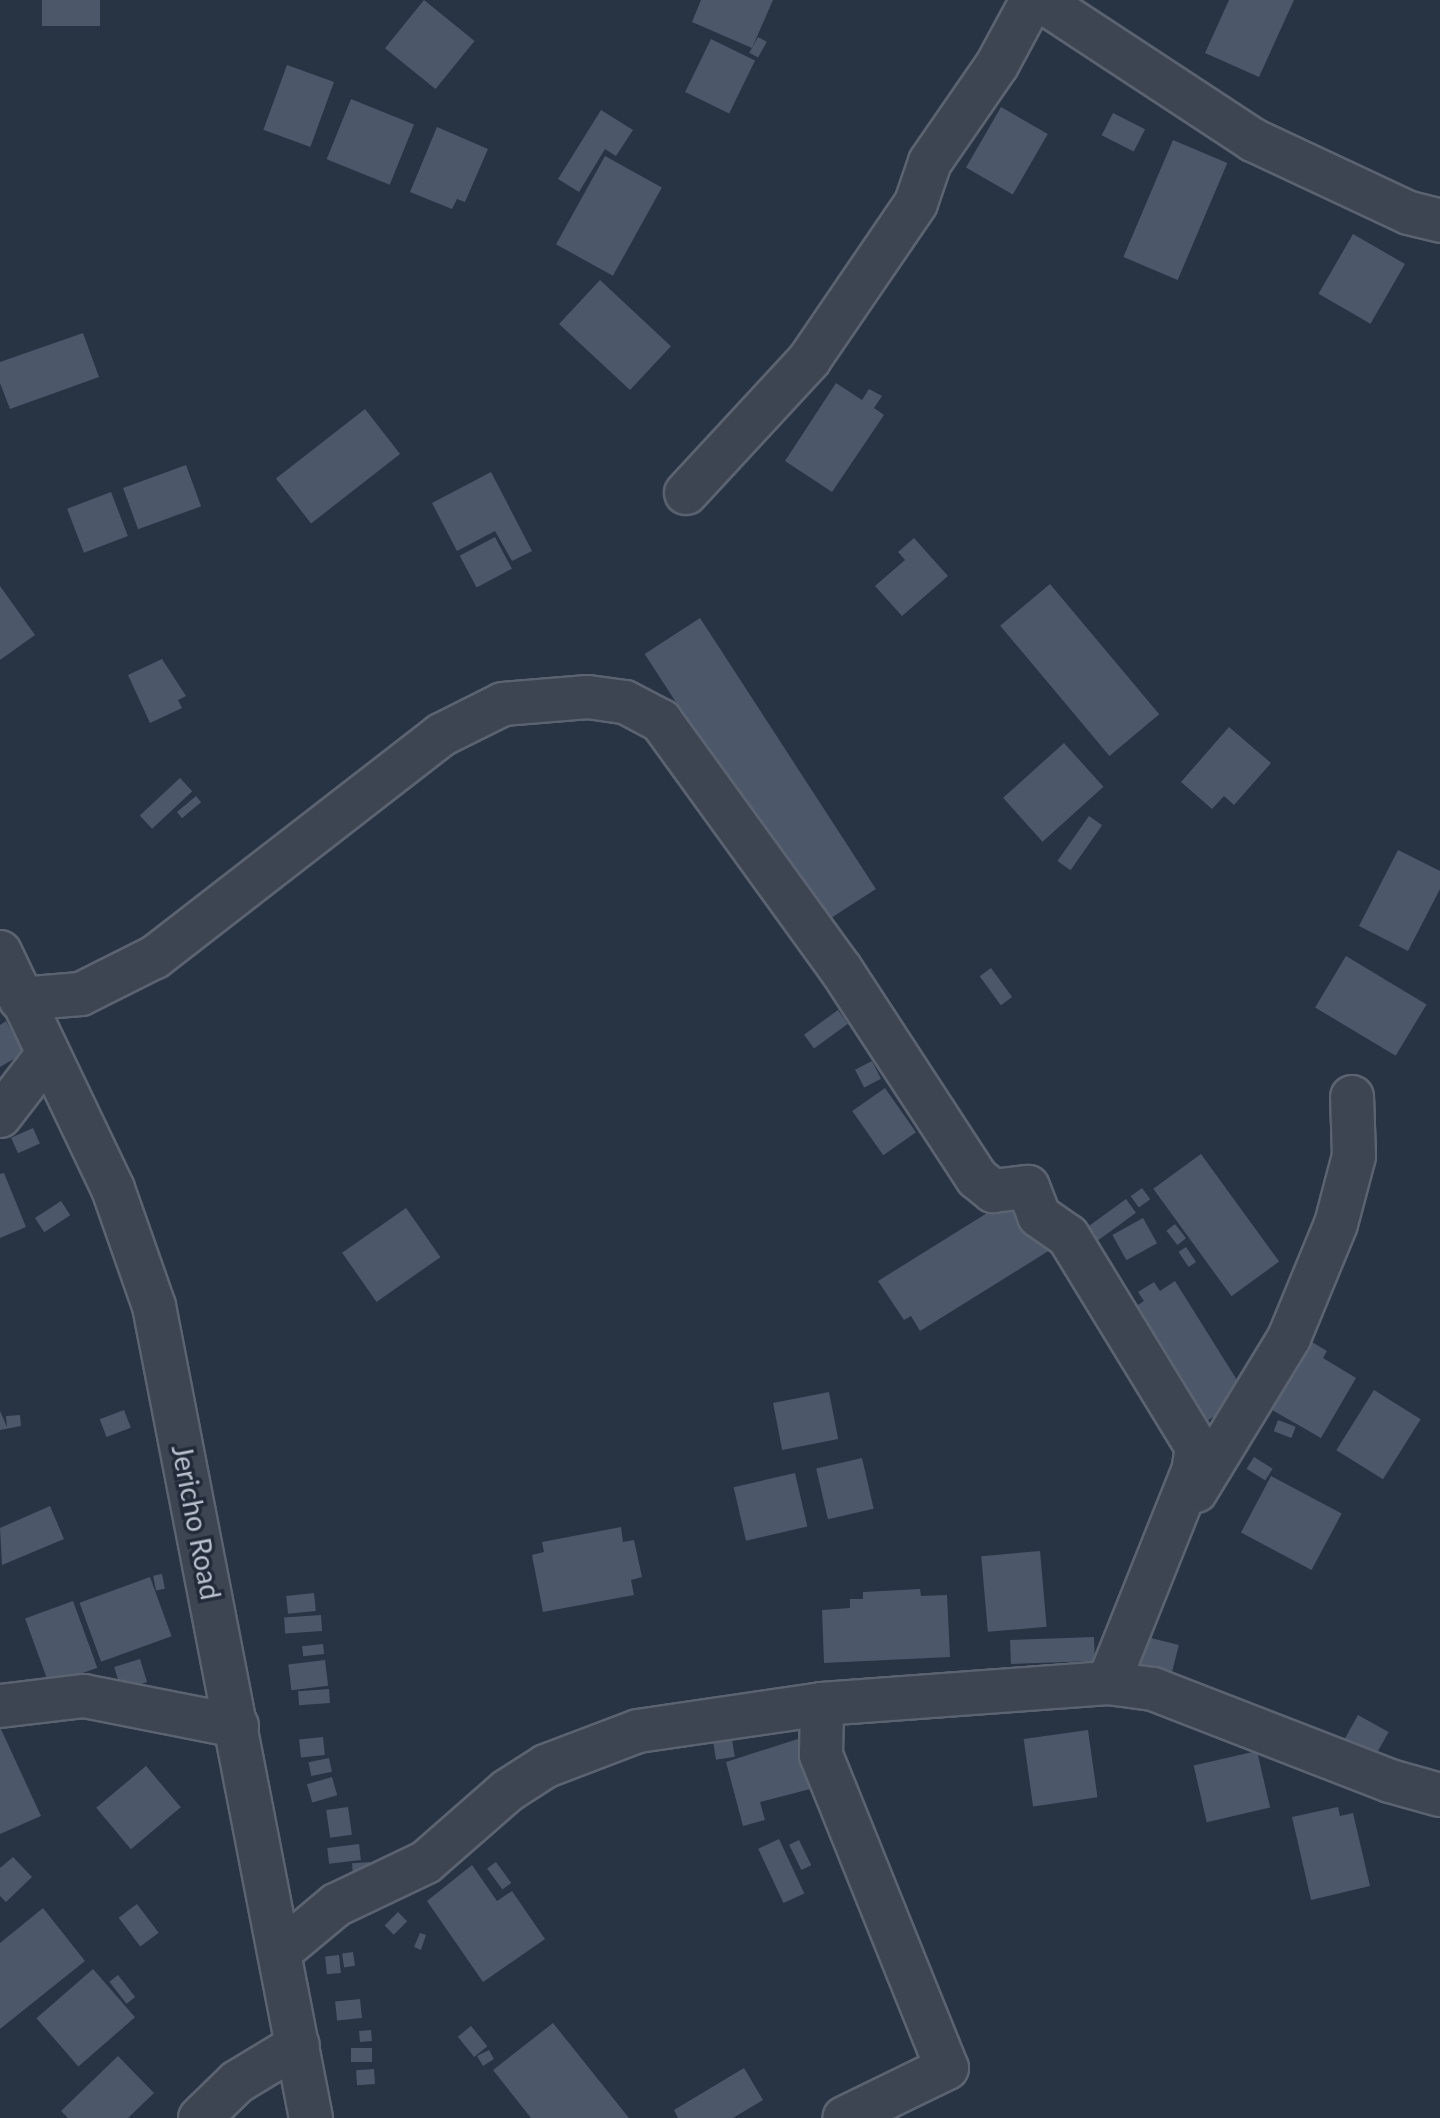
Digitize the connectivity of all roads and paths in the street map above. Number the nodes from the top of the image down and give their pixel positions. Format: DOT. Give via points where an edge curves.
graph roads {
  1 [pos="1032,0"];
  2 [pos="1040,0"];
  3 [pos="1440,221"];
  4 [pos="686,493"];
  5 [pos="0,952"];
  6 [pos="20,999"];
  7 [pos="47,1055"];
  8 [pos="1352,1097"];
  9 [pos="0,1116"];
  10 [pos="1161,1546"];
  11 [pos="1108,1683"];
  12 [pos="822,1704"];
  13 [pos="0,1706"];
  14 [pos="237,1726"];
  15 [pos="1440,1795"];
  16 [pos="281,1951"];
  17 [pos="298,2045"];
  18 [pos="200,2118"];
  19 [pos="311,2118"];
  20 [pos="844,2118"];
  1 -- 4 [label="street" via="997,65 930,162 916,203 809,360"];
  2 -- 3 [label="street" via="1253,140 1409,213"];
  5 -- 6 [label="street, Jericho Road"];
  6 -- 7 [label="street, Jericho Road"];
  6 -- 10 [label="street" via="81,994 155,957 441,735 503,704 588,697 625,702 661,721 840,968 977,1178 993,1191 1028,1187 1039,1216 1068,1236 1197,1447 1193,1471"];
  7 -- 9 [label="street"];
  7 -- 14 [label="street, Jericho Road" via="113,1189 154,1306"];
  8 -- 10 [label="street" via="1354,1156 1336,1224 1289,1338"];
  10 -- 11 [label="street"];
  11 -- 12 [label="street"];
  11 -- 15 [label="street" via="1153,1689 1390,1781"];
  12 -- 16 [label="street" via="638,1731 574,1753 507,1791 426,1862 336,1905"];
  12 -- 20 [label="street" via="821,1755 947,2068"];
  13 -- 14 [label="street" via="84,1696"];
  14 -- 16 [label="street, Jericho Road"];
  16 -- 17 [label="street, Jericho Road"];
  17 -- 18 [label="street" via="237,2082"];
  17 -- 19 [label="street, Jericho Road"];
}
